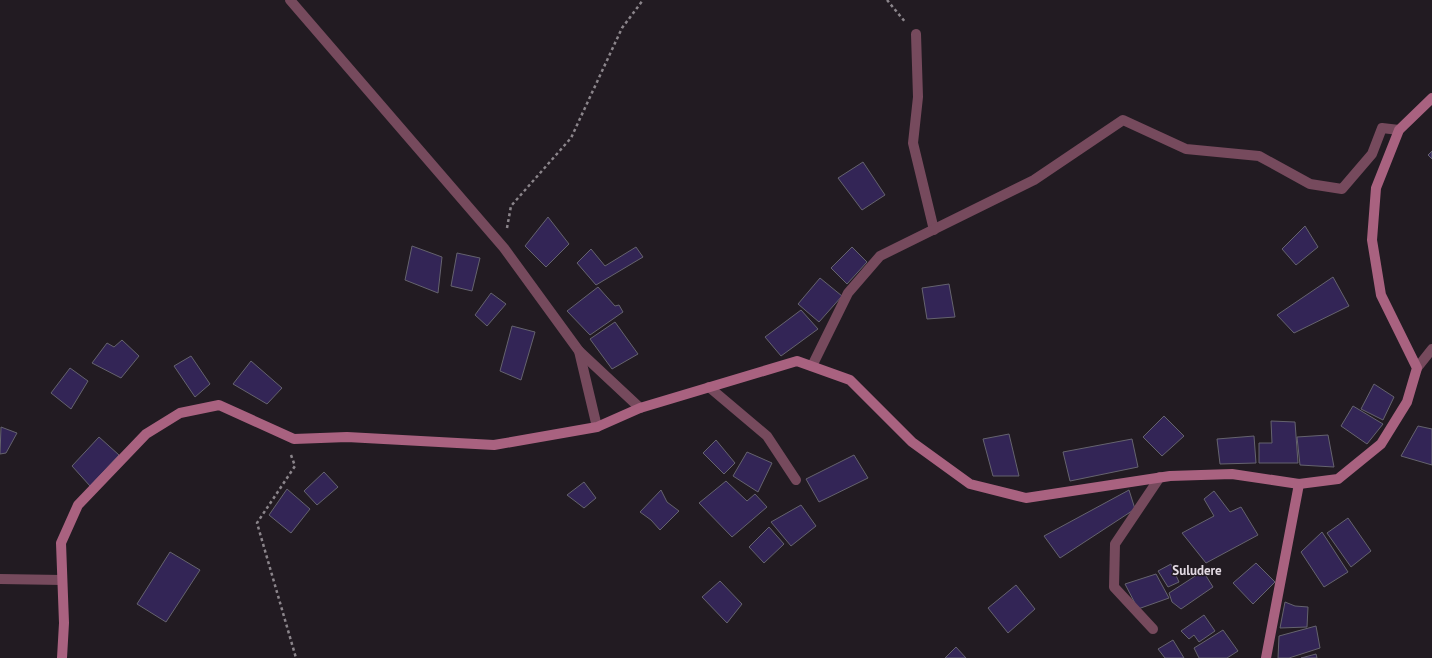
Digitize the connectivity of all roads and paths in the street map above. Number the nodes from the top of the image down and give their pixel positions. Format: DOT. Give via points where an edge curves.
graph roads {
  1 [pos="290,0"];
  2 [pos="643,0"];
  3 [pos="887,0"];
  4 [pos="916,34"];
  5 [pos="1432,98"];
  6 [pos="1399,130"];
  7 [pos="934,230"];
  8 [pos="504,248"];
  9 [pos="1432,348"];
  10 [pos="579,351"];
  11 [pos="812,366"];
  12 [pos="1417,368"];
  13 [pos="710,387"];
  14 [pos="640,408"];
  15 [pos="597,427"];
  16 [pos="282,433"];
  17 [pos="1160,477"];
  18 [pos="796,480"];
  19 [pos="1299,484"];
  20 [pos="0,578"];
  21 [pos="62,580"];
  22 [pos="1153,629"];
  23 [pos="62,658"];
  24 [pos="296,658"];
  25 [pos="1266,658"];
  1 -- 8 [label="street"];
  2 -- 8 [label="path" via="622,28 571,138 511,206"];
  3 -- 4 [label="path"];
  4 -- 7 [label="street" via="918,97 914,143"];
  5 -- 6 [label="street"];
  6 -- 7 [label="street" via="1382,128 1372,154 1342,189 1310,184 1259,156 1186,149 1123,120 1034,180"];
  6 -- 12 [label="street" via="1376,188 1372,240 1381,295"];
  7 -- 11 [label="street" via="880,256 848,293"];
  8 -- 10 [label="street"];
  9 -- 12 [label="street"];
  10 -- 14 [label="street"];
  10 -- 15 [label="street"];
  11 -- 13 [label="street" via="796,360"];
  11 -- 17 [label="street" via="850,380 912,442 970,484 1026,498"];
  12 -- 19 [label="street" via="1407,402 1381,444 1338,479"];
  13 -- 14 [label="street"];
  13 -- 18 [label="street" via="767,436"];
  14 -- 15 [label="street"];
  15 -- 16 [label="street" via="494,445 347,437 294,439"];
  16 -- 21 [label="street" via="219,405 180,413 146,434 78,505 61,543"];
  16 -- 24 [label="path" via="295,466 257,523"];
  17 -- 19 [label="street" via="1232,474"];
  17 -- 22 [label="street" via="1115,544 1114,587"];
  19 -- 25 [label="street"];
  20 -- 21 [label="street"];
  21 -- 23 [label="street"];
}
